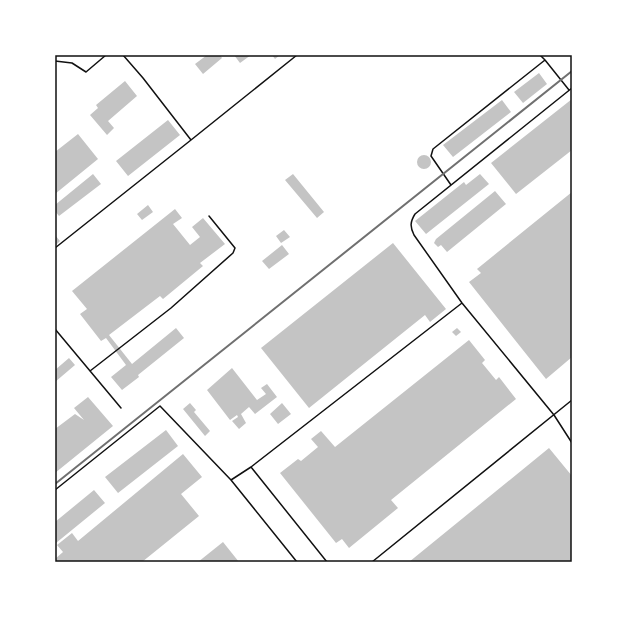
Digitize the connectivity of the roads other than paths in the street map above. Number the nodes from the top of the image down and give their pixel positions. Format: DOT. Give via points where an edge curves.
graph roads {
  1 [pos="106,55"];
  2 [pos="123,55"];
  3 [pos="297,55"];
  4 [pos="540,55"];
  5 [pos="545,60"];
  6 [pos="55,61"];
  7 [pos="572,88"];
  8 [pos="569,90"];
  9 [pos="191,140"];
  10 [pos="451,185"];
  11 [pos="210,216"];
  12 [pos="55,248"];
  13 [pos="462,303"];
  14 [pos="55,328"];
  15 [pos="90,371"];
  16 [pos="572,400"];
  17 [pos="121,408"];
  18 [pos="554,415"];
  19 [pos="572,443"];
  20 [pos="251,467"];
  21 [pos="232,480"];
  22 [pos="55,490"];
  23 [pos="297,562"];
  24 [pos="327,562"];
  25 [pos="372,562"];
  1 -- 6 [label="lane" via="86,72 72,63"];
  2 -- 9 [label="lane"];
  3 -- 9 [label="lane"];
  4 -- 5 [label="lane"];
  5 -- 8 [label="lane"];
  5 -- 10 [label="lane" via="433,149 431,156"];
  7 -- 8 [label="lane"];
  8 -- 10 [label="lane"];
  9 -- 12 [label="lane"];
  10 -- 13 [label="lane" via="415,214 411,227"];
  11 -- 15 [label="lane" via="235,248 233,253 171,308"];
  13 -- 18 [label="lane"];
  13 -- 20 [label="lane"];
  14 -- 15 [label="lane"];
  15 -- 17 [label="lane"];
  16 -- 18 [label="lane"];
  18 -- 19 [label="lane"];
  18 -- 25 [label="lane"];
  20 -- 21 [label="lane"];
  20 -- 24 [label="lane"];
  21 -- 22 [label="lane" via="160,406"];
  21 -- 23 [label="lane"];
}
